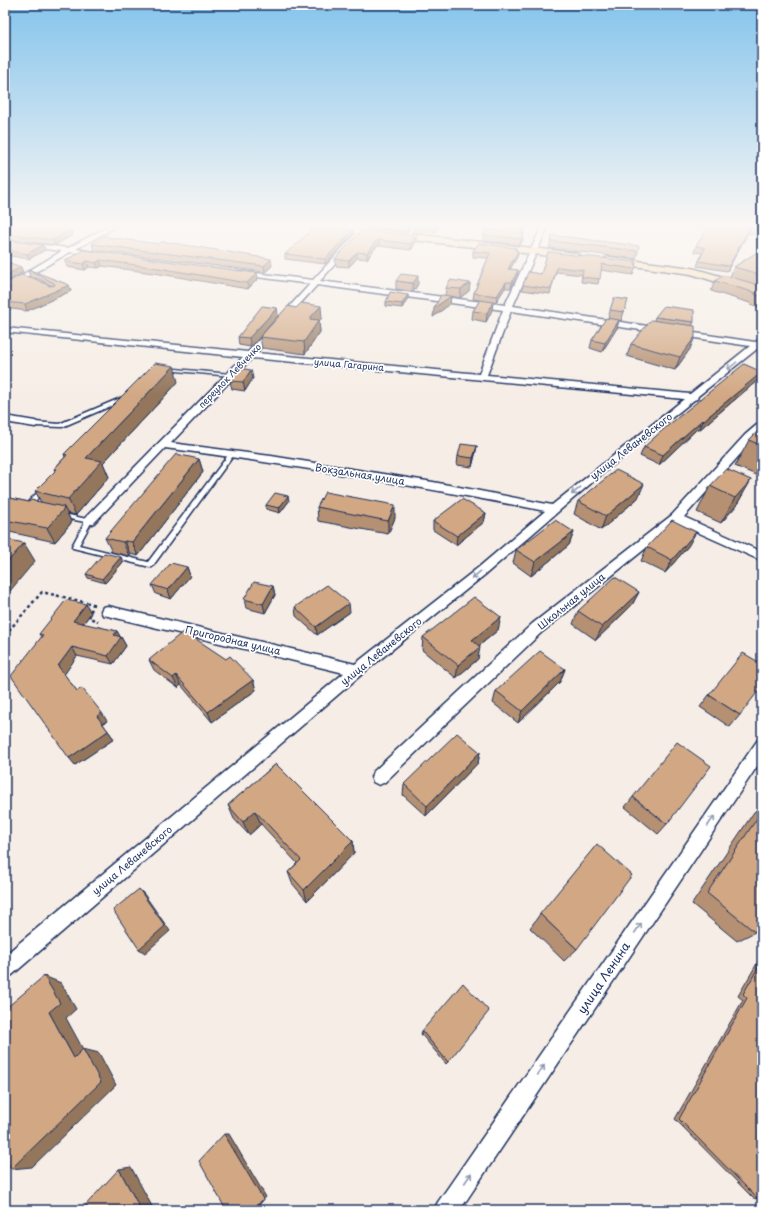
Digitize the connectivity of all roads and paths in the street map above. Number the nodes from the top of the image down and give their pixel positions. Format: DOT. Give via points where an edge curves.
graph roads {
  1 [pos="13,283"];
  2 [pos="315,283"];
  3 [pos="520,283"];
  4 [pos="731,283"];
  5 [pos="5,288"];
  6 [pos="762,292"];
  7 [pos="508,308"];
  8 [pos="5,330"];
  9 [pos="760,343"];
  10 [pos="250,355"];
  11 [pos="162,368"];
  12 [pos="231,375"];
  13 [pos="482,377"];
  14 [pos="131,396"];
  15 [pos="694,397"];
  16 [pos="7,421"];
  17 [pos="35,424"];
  18 [pos="762,425"];
  19 [pos="164,445"];
  20 [pos="231,455"];
  21 [pos="47,486"];
  22 [pos="32,509"];
  23 [pos="554,509"];
  24 [pos="54,514"];
  25 [pos="676,518"];
  26 [pos="89,521"];
  27 [pos="762,557"];
  28 [pos="106,617"];
  29 [pos="5,635"];
  30 [pos="357,670"];
  31 [pos="762,746"];
  32 [pos="379,777"];
  33 [pos="5,968"];
  34 [pos="446,1210"];
  1 -- 5 [label="street"];
  2 -- 7 [label="street"];
  2 -- 10 [label="street, переулок Левченко"];
  3 -- 7 [label="street"];
  4 -- 6 [label="main road"];
  7 -- 9 [label="street"];
  7 -- 13 [label="street"];
  8 -- 10 [label="street, улица Гагарина"];
  9 -- 15 [label="street, улица Леваневского, one-way"];
  10 -- 12 [label="street, переулок Левченко"];
  10 -- 13 [label="street, улица Гагарина"];
  11 -- 12 [label="lane"];
  12 -- 19 [label="street, переулок Левченко"];
  13 -- 15 [label="street, улица Гагарина"];
  14 -- 17 [label="lane" via="60,426"];
  15 -- 23 [label="street, улица Леваневского, one-way"];
  16 -- 17 [label="street"];
  18 -- 25 [label="street, Школьная улица"];
  19 -- 20 [label="street, Вокзальная улица"];
  19 -- 26 [label="street, переулок Левченко"];
  20 -- 23 [label="street, Вокзальная улица" via="433,485"];
  20 -- 26 [label="lane" via="150,565 75,546"];
  21 -- 22 [label="lane" via="22,507"];
  23 -- 30 [label="street, улица Леваневского, one-way" via="483,570"];
  24 -- 26 [label="lane"];
  25 -- 27 [label="street"];
  25 -- 32 [label="street, Школьная улица" via="536,628"];
  28 -- 29 [label="path" via="89,618 93,604 42,592"];
  28 -- 30 [label="street, Пригородная улица"];
  30 -- 33 [label="street, улица Леваневского"];
  34 -- 31 [label="street, улица Ленина, one-way"];
}
